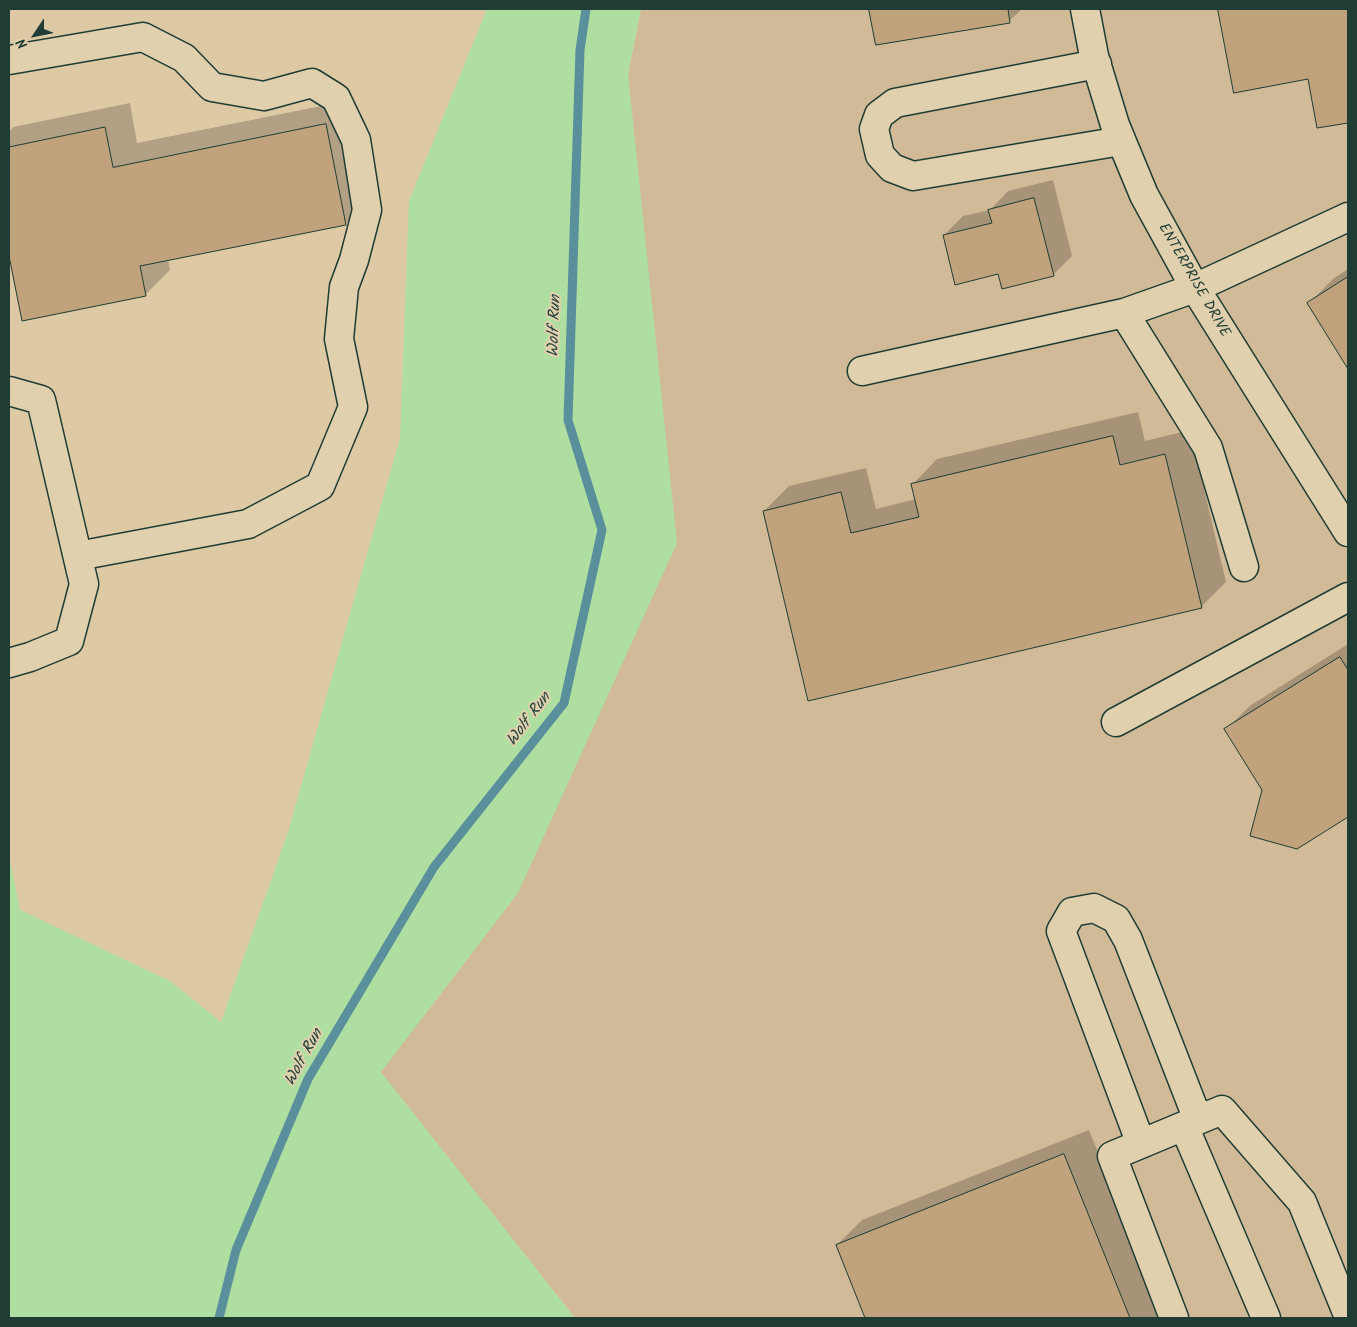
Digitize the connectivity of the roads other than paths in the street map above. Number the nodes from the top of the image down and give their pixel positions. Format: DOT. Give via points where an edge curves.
graph roads {
  1 [pos="1085,9"];
  2 [pos="9,60"];
  3 [pos="1097,64"];
  4 [pos="1121,141"];
  5 [pos="1348,217"];
  6 [pos="1195,288"];
  7 [pos="1124,313"];
  8 [pos="862,371"];
  9 [pos="9,391"];
  10 [pos="1348,532"];
  11 [pos="78,556"];
  12 [pos="1244,567"];
  13 [pos="1348,597"];
  14 [pos="9,663"];
  15 [pos="1116,722"];
  16 [pos="1191,1123"];
  17 [pos="1141,1144"];
  18 [pos="1348,1317"];
  19 [pos="1174,1318"];
  20 [pos="1266,1318"];
  1 -- 3 [label="street, ENTERPRISE DRIVE"];
  2 -- 11 [label="street" via="143,37 184,58 212,86 264,96 312,83 336,98 356,140 366,210 344,287 339,339 353,407 320,486 248,524"];
  3 -- 4 [label="street, ENTERPRISE DRIVE"];
  3 -- 4 [label="street" via="895,103 879,114 874,129 880,155 892,168 913,176"];
  4 -- 6 [label="street, ENTERPRISE DRIVE" via="1144,195"];
  5 -- 6 [label="street"];
  6 -- 7 [label="street"];
  6 -- 10 [label="street, ENTERPRISE DRIVE"];
  7 -- 8 [label="street"];
  7 -- 12 [label="street" via="1208,448"];
  9 -- 11 [label="street" via="41,400"];
  11 -- 14 [label="street" via="84,584 69,641"];
  13 -- 15 [label="street"];
  16 -- 17 [label="street"];
  16 -- 17 [label="street" via="1128,940 1116,919 1094,908 1072,912 1061,930"];
  16 -- 18 [label="street" via="1222,1110 1302,1202"];
  16 -- 20 [label="street"];
  17 -- 19 [label="street" via="1112,1156"];
}
